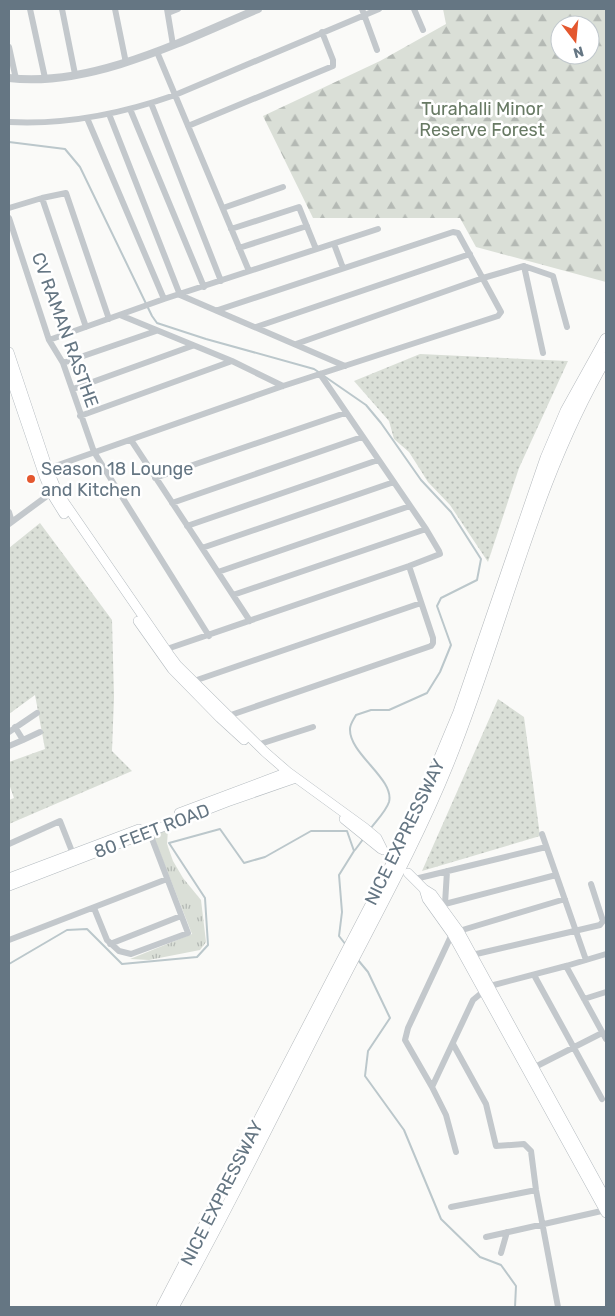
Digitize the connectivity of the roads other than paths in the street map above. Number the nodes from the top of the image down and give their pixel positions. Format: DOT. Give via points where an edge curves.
graph roads {
  1 [pos="30,9"];
  2 [pos="62,9"];
  3 [pos="114,9"];
  4 [pos="178,9"];
  5 [pos="258,9"];
  6 [pos="379,9"];
  7 [pos="414,9"];
  8 [pos="167,11"];
  9 [pos="363,12"];
  10 [pos="423,30"];
  11 [pos="322,32"];
  12 [pos="173,45"];
  13 [pos="9,47"];
  14 [pos="377,50"];
  15 [pos="157,52"];
  16 [pos="126,63"];
  17 [pos="75,74"];
  18 [pos="13,78"];
  19 [pos="45,78"];
  20 [pos="175,95"];
  21 [pos="151,104"];
  22 [pos="130,110"];
  23 [pos="109,114"];
  24 [pos="87,118"];
  25 [pos="9,122"];
  26 [pos="188,126"];
  27 [pos="283,187"];
  28 [pos="42,198"];
  29 [pos="9,208"];
  30 [pos="223,208"];
  31 [pos="9,218"];
  32 [pos="307,226"];
  33 [pos="231,228"];
  34 [pos="378,229"];
  35 [pos="334,244"];
  36 [pos="239,248"];
  37 [pos="316,249"];
  38 [pos="470,254"];
  39 [pos="524,266"];
  40 [pos="343,268"];
  41 [pos="249,271"];
  42 [pos="483,278"];
  43 [pos="221,281"];
  44 [pos="204,287"];
  45 [pos="180,295"];
  46 [pos="164,299"];
  47 [pos="218,310"];
  48 [pos="120,316"];
  49 [pos="109,319"];
  50 [pos="86,327"];
  51 [pos="256,327"];
  52 [pos="567,327"];
  53 [pos="156,331"];
  54 [pos="606,339"];
  55 [pos="49,340"];
  56 [pos="296,344"];
  57 [pos="192,346"];
  58 [pos="9,352"];
  59 [pos="543,353"];
  60 [pos="606,358"];
  61 [pos="232,361"];
  62 [pos="63,363"];
  63 [pos="345,366"];
  64 [pos="9,373"];
  65 [pos="320,374"];
  66 [pos="283,386"];
  67 [pos="73,389"];
  68 [pos="345,413"];
  69 [pos="80,416"];
  70 [pos="362,438"];
  71 [pos="132,440"];
  72 [pos="94,452"];
  73 [pos="378,460"];
  74 [pos="45,470"];
  75 [pos="155,478"];
  76 [pos="394,482"];
  77 [pos="50,492"];
  78 [pos="172,503"];
  79 [pos="410,506"];
  80 [pos="9,512"];
  81 [pos="11,523"];
  82 [pos="187,526"];
  83 [pos="426,529"];
  84 [pos="202,548"];
  85 [pos="409,566"];
  86 [pos="218,572"];
  87 [pos="233,595"];
  88 [pos="422,603"];
  89 [pos="250,621"];
  90 [pos="209,636"];
  91 [pos="162,651"];
  92 [pos="194,681"];
  93 [pos="37,713"];
  94 [pos="228,716"];
  95 [pos="15,727"];
  96 [pos="313,727"];
  97 [pos="9,732"];
  98 [pos="40,732"];
  99 [pos="23,740"];
  100 [pos="257,744"];
  101 [pos="9,746"];
  102 [pos="290,776"];
  103 [pos="149,831"];
  104 [pos="542,834"];
  105 [pos="374,840"];
  106 [pos="9,844"];
  107 [pos="546,847"];
  108 [pos="73,854"];
  109 [pos="447,871"];
  110 [pos="556,874"];
  111 [pos="412,876"];
  112 [pos="9,878"];
  113 [pos="167,879"];
  114 [pos="591,884"];
  115 [pos="9,886"];
  116 [pos="424,889"];
  117 [pos="565,900"];
  118 [pos="443,904"];
  119 [pos="94,908"];
  120 [pos="181,916"];
  121 [pos="455,932"];
  122 [pos="575,932"];
  123 [pos="9,940"];
  124 [pos="110,944"];
  125 [pos="355,946"];
  126 [pos="606,954"];
  127 [pos="472,955"];
  128 [pos="586,960"];
  129 [pos="347,961"];
  130 [pos="566,966"];
  131 [pos="534,975"];
  132 [pos="487,989"];
  133 [pos="606,992"];
  134 [pos="584,1000"];
  135 [pos="604,1036"];
  136 [pos="453,1044"];
  137 [pos="575,1047"];
  138 [pos="531,1069"];
  139 [pos="432,1087"];
  140 [pos="602,1099"];
  141 [pos="456,1152"];
  142 [pos="536,1190"];
  143 [pos="606,1198"];
  144 [pos="451,1207"];
  145 [pos="606,1211"];
  146 [pos="544,1224"];
  147 [pos="507,1232"];
  148 [pos="486,1237"];
  149 [pos="501,1253"];
  150 [pos="162,1307"];
  151 [pos="173,1307"];
  152 [pos="558,1307"];
  1 -- 19 [label="street"];
  2 -- 17 [label="street"];
  3 -- 16 [label="street"];
  4 -- 8 [label="street"];
  5 -- 12 [label="street"];
  6 -- 9 [label="street"];
  7 -- 10 [label="street"];
  8 -- 12 [label="street"];
  9 -- 11 [label="street"];
  9 -- 14 [label="street"];
  11 -- 20 [label="street"];
  11 -- 26 [label="street" via="333,60 332,66"];
  12 -- 15 [label="street"];
  13 -- 18 [label="street"];
  15 -- 16 [label="street"];
  15 -- 20 [label="street"];
  16 -- 17 [label="street"];
  17 -- 19 [label="street"];
  18 -- 19 [label="street"];
  20 -- 21 [label="street"];
  20 -- 26 [label="street"];
  21 -- 22 [label="street"];
  21 -- 43 [label="street"];
  22 -- 23 [label="street"];
  22 -- 44 [label="street"];
  23 -- 24 [label="street"];
  23 -- 45 [label="street"];
  24 -- 25 [label="street" via="39,123"];
  24 -- 46 [label="street"];
  26 -- 30 [label="street"];
  27 -- 30 [label="street"];
  28 -- 29 [label="street"];
  28 -- 49 [label="street" via="63,192 67,194"];
  28 -- 50 [label="street"];
  30 -- 33 [label="street"];
  31 -- 55 [label="street, CV RAMAN RASTHE"];
  32 -- 33 [label="street" via="299,208"];
  32 -- 36 [label="street"];
  32 -- 37 [label="street"];
  33 -- 36 [label="street"];
  34 -- 35 [label="street"];
  35 -- 37 [label="street"];
  35 -- 40 [label="street"];
  36 -- 41 [label="street"];
  37 -- 41 [label="street"];
  38 -- 40 [label="street" via="458,233 453,232"];
  38 -- 42 [label="street"];
  38 -- 51 [label="street"];
  39 -- 42 [label="street"];
  39 -- 52 [label="street" via="553,276"];
  39 -- 59 [label="street"];
  40 -- 47 [label="street"];
  41 -- 43 [label="street"];
  42 -- 56 [label="street"];
  42 -- 63 [label="street" via="500,311 499,315"];
  43 -- 44 [label="street"];
  44 -- 45 [label="street"];
  45 -- 46 [label="street"];
  45 -- 47 [label="street"];
  46 -- 48 [label="street"];
  47 -- 51 [label="street"];
  48 -- 49 [label="street"];
  48 -- 53 [label="street"];
  49 -- 50 [label="street"];
  50 -- 55 [label="street"];
  51 -- 56 [label="street"];
  53 -- 57 [label="street"];
  53 -- 62 [label="street"];
  54 -- 125 [label="highway, NICE EXPRESSWAY" via="566,411 546,458 439,764"];
  55 -- 62 [label="street, CV RAMAN RASTHE"];
  56 -- 63 [label="street"];
  57 -- 61 [label="street"];
  57 -- 67 [label="street"];
  58 -- 74 [label="main road"];
  60 -- 125 [label="highway, NICE EXPRESSWAY" via="574,416 555,460 468,715 447,766 414,839"];
  61 -- 66 [label="street"];
  61 -- 69 [label="street"];
  62 -- 67 [label="street, CV RAMAN RASTHE"];
  63 -- 65 [label="street"];
  64 -- 74 [label="main road"];
  65 -- 66 [label="street"];
  65 -- 68 [label="street"];
  66 -- 71 [label="street"];
  67 -- 69 [label="street, CV RAMAN RASTHE"];
  68 -- 70 [label="street"];
  68 -- 75 [label="street"];
  69 -- 72 [label="street, CV RAMAN RASTHE"];
  70 -- 73 [label="street"];
  70 -- 78 [label="street"];
  71 -- 72 [label="street"];
  71 -- 75 [label="street"];
  72 -- 74 [label="street"];
  72 -- 90 [label="street, CV RAMAN RASTHE"];
  73 -- 76 [label="street"];
  73 -- 82 [label="street"];
  74 -- 77 [label="main road"];
  74 -- 91 [label="main road"];
  75 -- 78 [label="street"];
  76 -- 79 [label="street"];
  76 -- 84 [label="street"];
  77 -- 81 [label="street"];
  77 -- 91 [label="main road"];
  78 -- 82 [label="street"];
  79 -- 83 [label="street"];
  79 -- 86 [label="street"];
  80 -- 81 [label="street"];
  82 -- 84 [label="street"];
  83 -- 85 [label="street" via="440,554"];
  83 -- 87 [label="street"];
  84 -- 86 [label="street"];
  85 -- 88 [label="street"];
  85 -- 89 [label="street"];
  86 -- 87 [label="street"];
  87 -- 89 [label="street"];
  88 -- 92 [label="street"];
  88 -- 94 [label="street" via="433,640 431,646"];
  89 -- 90 [label="street"];
  90 -- 91 [label="street"];
  91 -- 92 [label="main road"];
  91 -- 102 [label="main road" via="172,669 220,718"];
  92 -- 94 [label="main road"];
  93 -- 95 [label="street"];
  94 -- 100 [label="main road"];
  95 -- 97 [label="street"];
  95 -- 99 [label="street"];
  96 -- 100 [label="street"];
  98 -- 99 [label="street"];
  99 -- 101 [label="street"];
  100 -- 102 [label="main road"];
  102 -- 103 [label="main road, 80 FEET ROAD"];
  102 -- 105 [label="main road"];
  102 -- 108 [label="main road, 80 FEET ROAD"];
  103 -- 113 [label="street"];
  103 -- 115 [label="main road, 80 FEET ROAD"];
  104 -- 107 [label="street"];
  106 -- 108 [label="street" via="60,821"];
  107 -- 109 [label="street"];
  107 -- 110 [label="street"];
  108 -- 112 [label="main road, 80 FEET ROAD"];
  109 -- 111 [label="street"];
  109 -- 118 [label="street"];
  110 -- 117 [label="street"];
  110 -- 118 [label="street"];
  111 -- 116 [label="main road"];
  113 -- 119 [label="street"];
  113 -- 120 [label="street"];
  114 -- 122 [label="street" via="603,921 600,925"];
  116 -- 118 [label="main road"];
  116 -- 121 [label="main road" via="427,899"];
  117 -- 121 [label="street"];
  117 -- 122 [label="street"];
  118 -- 121 [label="main road"];
  119 -- 123 [label="street"];
  119 -- 124 [label="street"];
  120 -- 124 [label="street"];
  120 -- 124 [label="street" via="188,933 131,954"];
  121 -- 127 [label="main road"];
  121 -- 132 [label="main road"];
  121 -- 139 [label="street" via="404,1040"];
  122 -- 127 [label="street"];
  122 -- 128 [label="street"];
  125 -- 129 [label="highway, NICE EXPRESSWAY"];
  126 -- 128 [label="street"];
  127 -- 132 [label="main road"];
  128 -- 130 [label="street"];
  129 -- 150 [label="highway, NICE EXPRESSWAY"];
  129 -- 151 [label="highway, NICE EXPRESSWAY" via="247,1167"];
  130 -- 131 [label="street"];
  130 -- 134 [label="street"];
  131 -- 132 [label="street"];
  131 -- 137 [label="street"];
  132 -- 136 [label="street" via="473,1000"];
  132 -- 138 [label="main road"];
  133 -- 134 [label="street"];
  134 -- 135 [label="street"];
  135 -- 137 [label="street"];
  136 -- 139 [label="street"];
  136 -- 142 [label="street" via="486,1104 496,1146 524,1144 531,1151"];
  137 -- 138 [label="street"];
  137 -- 140 [label="street"];
  138 -- 143 [label="main road"];
  138 -- 145 [label="main road"];
  139 -- 141 [label="street" via="446,1115"];
  142 -- 144 [label="street"];
  142 -- 146 [label="street"];
  145 -- 146 [label="street"];
  146 -- 147 [label="street"];
  146 -- 152 [label="street"];
  147 -- 148 [label="street"];
  147 -- 149 [label="street"];
}
